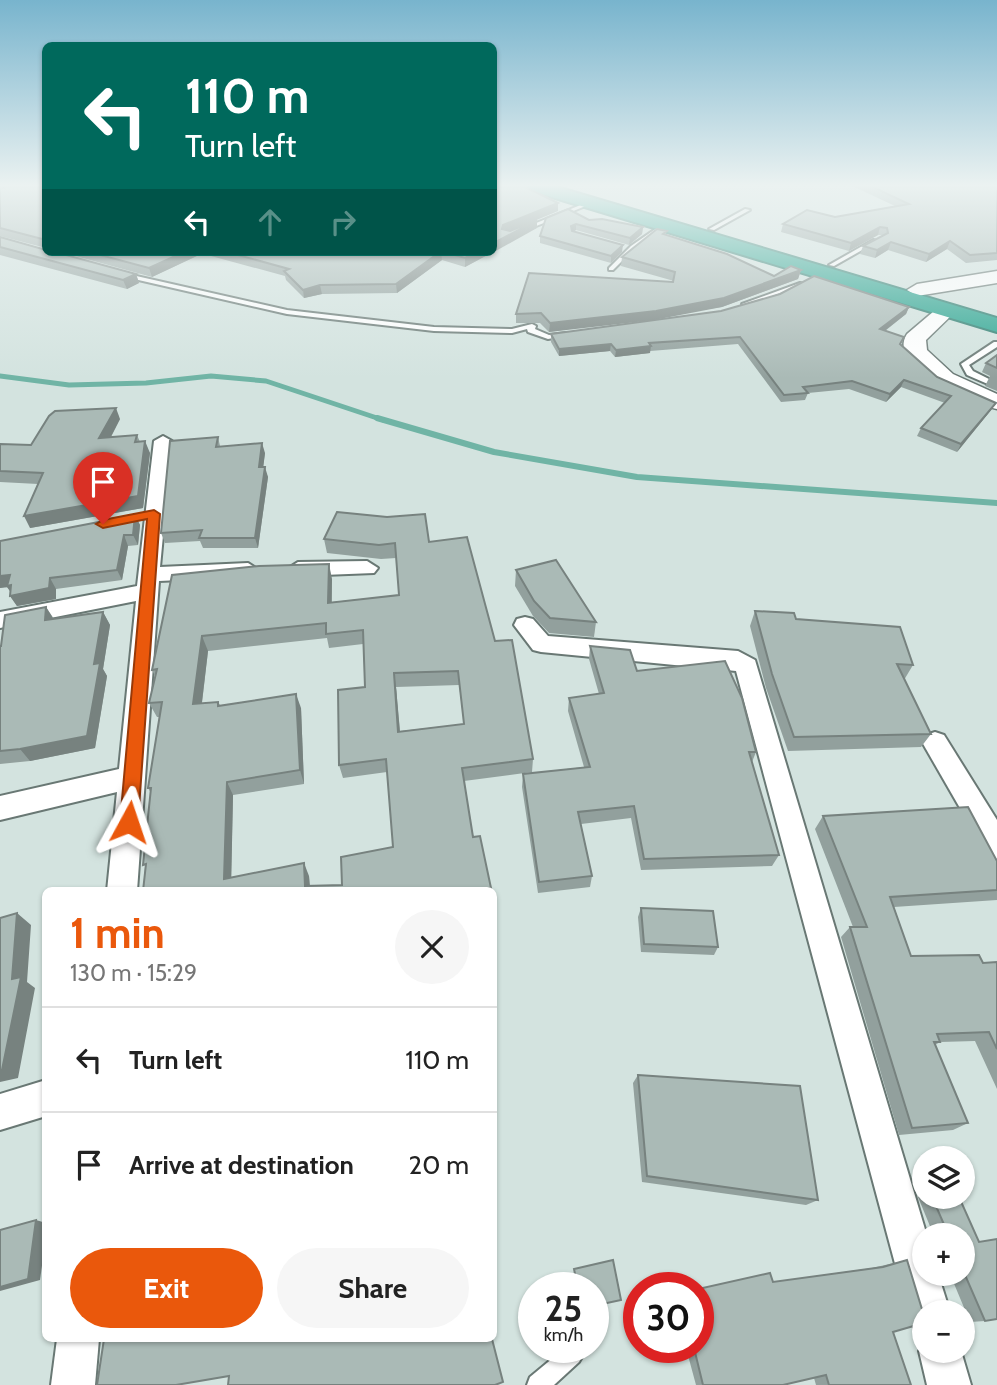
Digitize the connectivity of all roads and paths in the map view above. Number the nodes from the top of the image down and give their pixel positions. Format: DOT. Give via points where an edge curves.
graph roads {
  1 [pos="625,249"];
  2 [pos="753,249"];
  3 [pos="770,249"];
  4 [pos="862,249"];
  5 [pos="630,250"];
  6 [pos="827,268"];
  7 [pos="611,269"];
  8 [pos="109,271"];
  9 [pos="997,277"];
  10 [pos="917,290"];
  11 [pos="737,307"];
  12 [pos="947,310"];
  13 [pos="997,313"];
  14 [pos="997,325"];
  15 [pos="573,334"];
  16 [pos="997,344"];
  17 [pos="997,386"];
  18 [pos="997,402"];
  19 [pos="163,441"];
  20 [pos="154,514"];
  21 [pos="128,519"];
  22 [pos="366,568"];
  23 [pos="150,582"];
  24 [pos="0,620"];
  25 [pos="525,625"];
  26 [pos="935,741"];
  27 [pos="133,777"];
  28 [pos="0,808"];
  29 [pos="997,846"];
  30 [pos="122,887"];
  31 [pos="42,1099"];
  32 [pos="0,1112"];
  33 [pos="926,1300"];
  34 [pos="78,1342"];
  35 [pos="563,1363"];
  36 [pos="943,1363"];
  37 [pos="73,1385"];
  38 [pos="538,1385"];
  39 [pos="949,1385"];
  1 -- 5 [label="lane"];
  2 -- 6 [label="highway"];
  3 -- 6 [label="highway"];
  4 -- 6 [label="lane"];
  5 -- 7 [label="lane"];
  6 -- 10 [label="highway"];
  6 -- 11 [label="lane" via="808,282"];
  6 -- 12 [label="highway"];
  8 -- 15 [label="lane" via="287,312 434,329 512,331 532,326 531,330 548,337"];
  9 -- 10 [label="street"];
  10 -- 13 [label="highway"];
  12 -- 14 [label="highway"];
  12 -- 18 [label="street" via="919,331 914,346 921,360 952,382"];
  16 -- 17 [label="lane" via="965,364 970,373"];
  19 -- 20 [label="street"];
  20 -- 21 [label="street"];
  20 -- 23 [label="street"];
  22 -- 23 [label="street"];
  23 -- 24 [label="street"];
  23 -- 27 [label="street"];
  25 -- 33 [label="street" via="541,643 738,660 747,666"];
  26 -- 29 [label="street"];
  27 -- 28 [label="street"];
  27 -- 30 [label="street"];
  31 -- 32 [label="street"];
  34 -- 37 [label="street"];
  35 -- 38 [label="lane"];
  36 -- 39 [label="street"];
}
